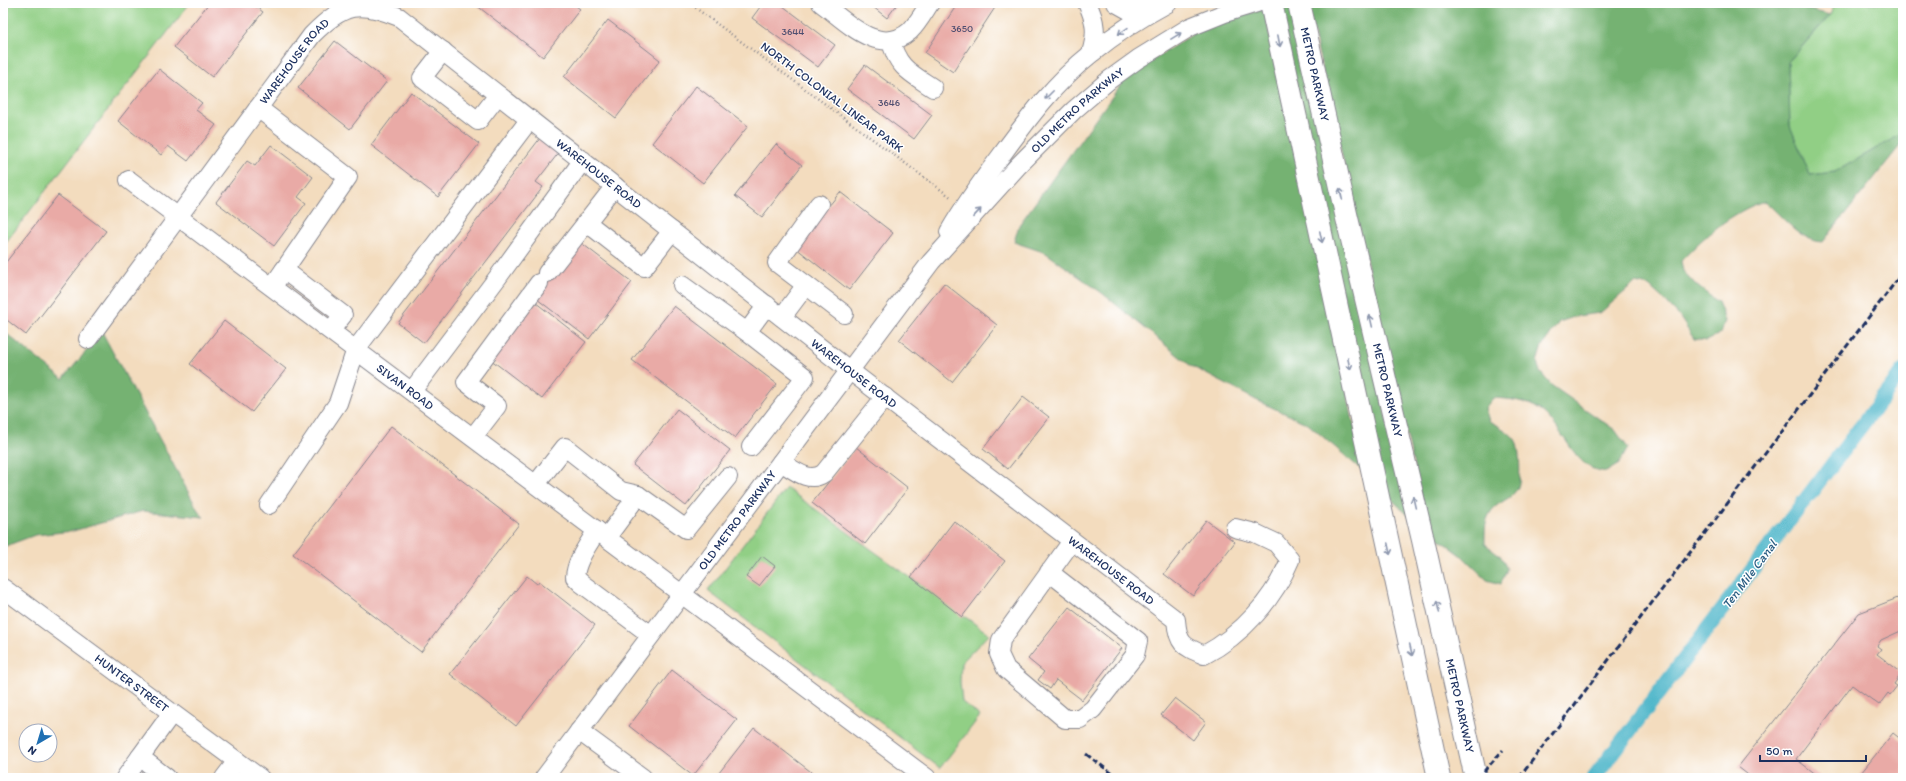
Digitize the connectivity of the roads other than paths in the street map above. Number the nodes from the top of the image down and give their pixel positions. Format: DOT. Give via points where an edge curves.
graph roads {
  1 [pos="821,3"];
  2 [pos="930,3"];
  3 [pos="1087,3"];
  4 [pos="1116,3"];
  5 [pos="1168,3"];
  6 [pos="1257,3"];
  7 [pos="1271,3"];
  8 [pos="1299,3"];
  9 [pos="1146,15"];
  10 [pos="891,40"];
  11 [pos="443,51"];
  12 [pos="1091,53"];
  13 [pos="933,88"];
  14 [pos="498,94"];
  15 [pos="258,108"];
  16 [pos="1029,117"];
  17 [pos="530,119"];
  18 [pos="583,160"];
  19 [pos="1017,167"];
  20 [pos="129,180"];
  21 [pos="615,186"];
  22 [pos="819,204"];
  23 [pos="178,216"];
  24 [pos="586,222"];
  25 [pos="672,231"];
  26 [pos="931,262"];
  27 [pos="284,270"];
  28 [pos="682,285"];
  29 [pos="806,285"];
  30 [pos="272,287"];
  31 [pos="767,306"];
  32 [pos="844,314"];
  33 [pos="782,317"];
  34 [pos="331,330"];
  35 [pos="747,332"];
  36 [pos="88,339"];
  37 [pos="356,349"];
  38 [pos="849,370"];
  39 [pos="412,391"];
  40 [pos="885,397"];
  41 [pos="473,437"];
  42 [pos="751,446"];
  43 [pos="781,462"];
  44 [pos="728,477"];
  45 [pos="536,484"];
  46 [pos="638,495"];
  47 [pos="269,505"];
  48 [pos="1235,528"];
  49 [pos="602,533"];
  50 [pos="1072,540"];
  51 [pos="1049,572"];
  52 [pos="3,588"];
  53 [pos="682,593"];
  54 [pos="651,635"];
  55 [pos="172,713"];
  56 [pos="579,731"];
  57 [pos="140,757"];
  58 [pos="237,761"];
  59 [pos="125,778"];
  60 [pos="167,778"];
  61 [pos="224,778"];
  62 [pos="260,778"];
  63 [pos="544,778"];
  64 [pos="643,778"];
  65 [pos="927,778"];
  66 [pos="1439,778"];
  67 [pos="1476,778"];
  1 -- 10 [label="street" via="866,36 876,40"];
  2 -- 10 [label="street" via="910,30 901,37"];
  3 -- 12 [label="street" via="1096,38"];
  4 -- 9 [label="street" via="1132,12"];
  5 -- 9 [label="street, OLD METRO PARKWAY"];
  19 -- 6 [label="street, OLD METRO PARKWAY, one-way" via="1074,110 1138,59 1190,27"];
  7 -- 66 [label="main road, one-way"];
  67 -- 8 [label="main road, METRO PARKWAY, one-way"];
  9 -- 12 [label="street, OLD METRO PARKWAY, one-way"];
  10 -- 13 [label="street" via="894,55 899,62"];
  11 -- 14 [label="street, WAREHOUSE ROAD"];
  11 -- 14 [label="street" via="422,78 478,121"];
  11 -- 15 [label="street, WAREHOUSE ROAD" via="400,17 379,8 360,7 341,12 325,22 312,35"];
  12 -- 16 [label="street, OLD METRO PARKWAY, one-way"];
  14 -- 17 [label="street, WAREHOUSE ROAD"];
  15 -- 23 [label="street, WAREHOUSE ROAD"];
  15 -- 27 [label="street" via="348,177"];
  16 -- 19 [label="street" via="1013,148 1011,163 1013,167"];
  16 -- 26 [label="street, OLD METRO PARKWAY" via="964,206"];
  17 -- 18 [label="street, WAREHOUSE ROAD"];
  17 -- 37 [label="street"];
  18 -- 21 [label="street, WAREHOUSE ROAD"];
  18 -- 39 [label="street"];
  26 -- 19 [label="street, OLD METRO PARKWAY, one-way"];
  20 -- 23 [label="street, SIVAN ROAD"];
  21 -- 24 [label="street"];
  21 -- 25 [label="street, WAREHOUSE ROAD"];
  22 -- 29 [label="street" via="777,262"];
  23 -- 30 [label="street, SIVAN ROAD"];
  23 -- 36 [label="street, WAREHOUSE ROAD"];
  24 -- 25 [label="street" via="644,267"];
  24 -- 41 [label="street" via="466,382 497,406"];
  25 -- 31 [label="street, WAREHOUSE ROAD"];
  26 -- 38 [label="street, OLD METRO PARKWAY"];
  27 -- 30 [label="street"];
  27 -- 34 [label="street" via="342,315"];
  28 -- 35 [label="street"];
  29 -- 32 [label="street"];
  29 -- 33 [label="street"];
  30 -- 34 [label="street, SIVAN ROAD"];
  31 -- 33 [label="street, WAREHOUSE ROAD"];
  31 -- 35 [label="street"];
  33 -- 38 [label="street, WAREHOUSE ROAD"];
  34 -- 37 [label="street, SIVAN ROAD"];
  35 -- 42 [label="street" via="805,377"];
  37 -- 39 [label="street, SIVAN ROAD"];
  37 -- 47 [label="street" via="338,403"];
  38 -- 40 [label="street, WAREHOUSE ROAD"];
  38 -- 43 [label="street, OLD METRO PARKWAY"];
  39 -- 41 [label="street, SIVAN ROAD"];
  40 -- 43 [label="street" via="818,478 805,477"];
  40 -- 50 [label="street, WAREHOUSE ROAD"];
  41 -- 45 [label="street, SIVAN ROAD"];
  43 -- 53 [label="street, OLD METRO PARKWAY"];
  44 -- 46 [label="street" via="686,529"];
  45 -- 46 [label="street" via="565,447 621,491"];
  45 -- 49 [label="street, SIVAN ROAD"];
  46 -- 49 [label="street"];
  48 -- 50 [label="street, WAREHOUSE ROAD" via="1276,543 1290,560 1282,579 1269,598 1244,626 1220,647 1204,655 1185,647 1177,634 1176,620"];
  49 -- 53 [label="street, SIVAN ROAD"];
  49 -- 54 [label="street" via="580,560 576,577"];
  50 -- 51 [label="street"];
  51 -- 51 [label="street" via="1001,640 999,654 1006,670 1065,719 1080,719 1093,709 1135,655 1138,641"];
  52 -- 55 [label="street, HUNTER STREET"];
  53 -- 54 [label="street, OLD METRO PARKWAY"];
  53 -- 65 [label="street, SIVAN ROAD"];
  54 -- 56 [label="street, OLD METRO PARKWAY"];
  55 -- 57 [label="street"];
  55 -- 58 [label="street, HUNTER STREET"];
  56 -- 63 [label="street, OLD METRO PARKWAY"];
  56 -- 64 [label="street"];
  57 -- 59 [label="street"];
  57 -- 60 [label="street"];
  58 -- 61 [label="street"];
  58 -- 62 [label="street, HUNTER STREET"];
}
